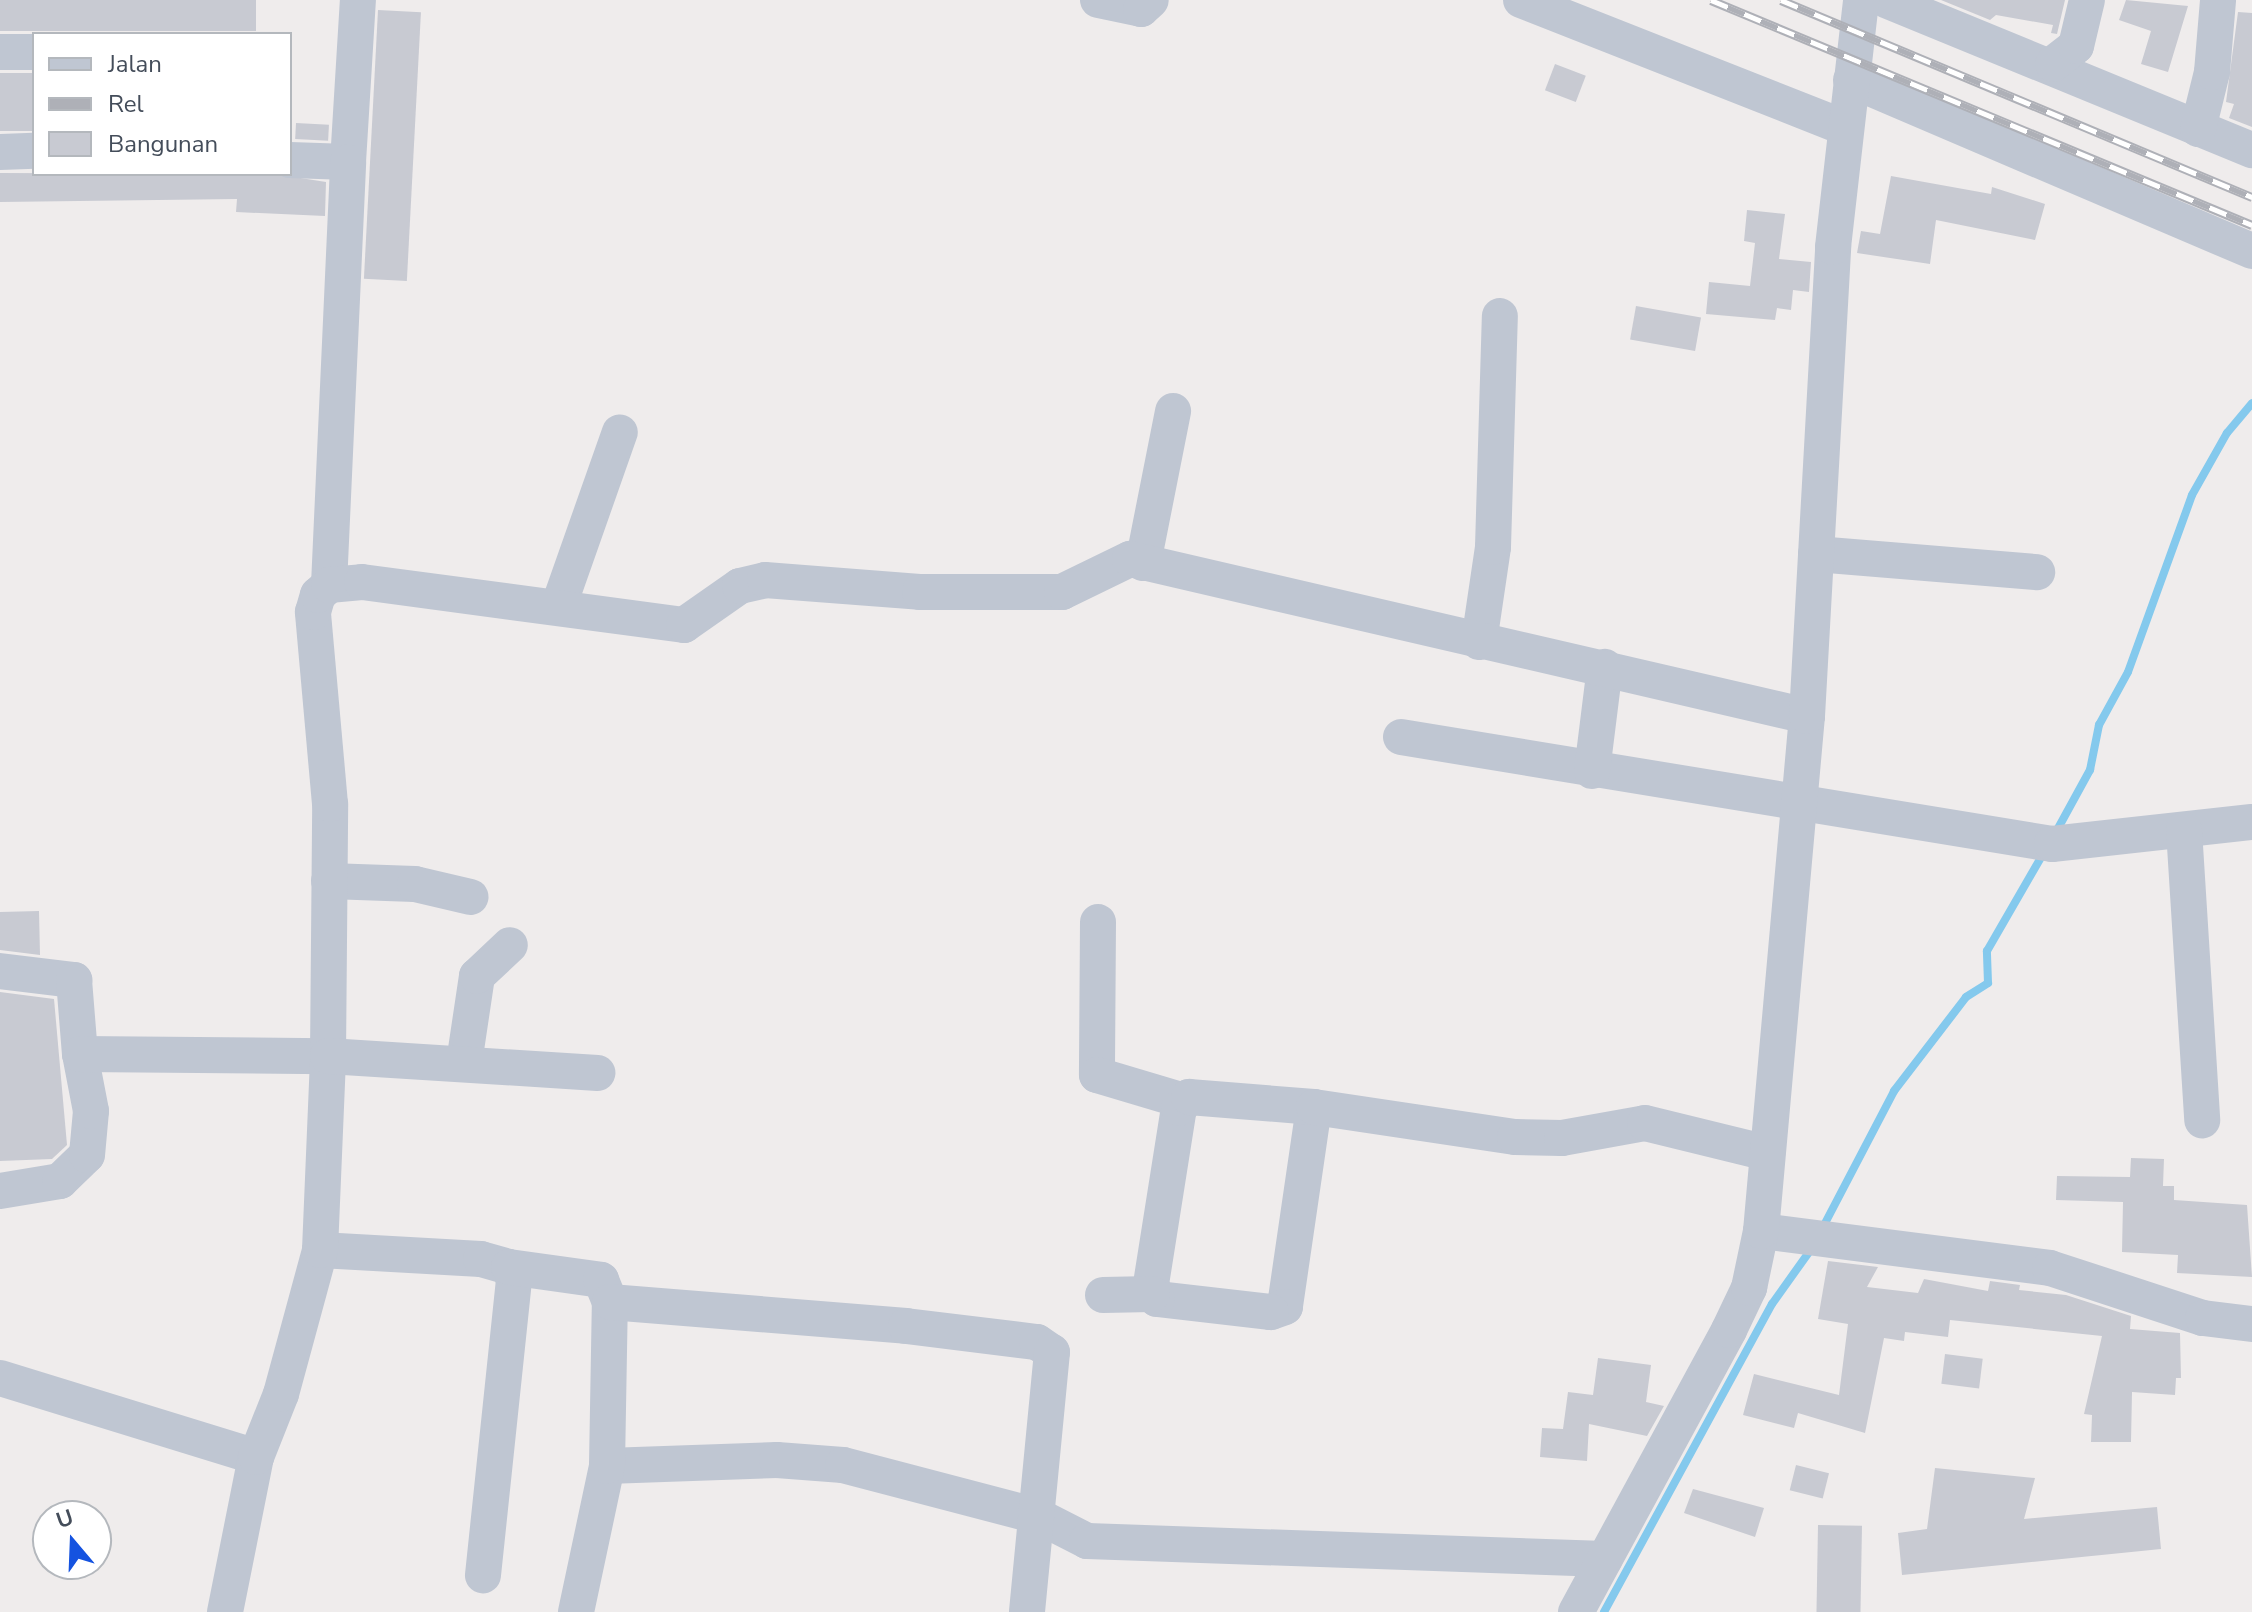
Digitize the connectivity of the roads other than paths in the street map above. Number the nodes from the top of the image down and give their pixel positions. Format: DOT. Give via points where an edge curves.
graph roads {
  1 [pos="358,0"];
  2 [pos="1098,0"];
  3 [pos="1151,0"];
  4 [pos="1521,0"];
  5 [pos="1861,0"];
  6 [pos="1886,0"];
  7 [pos="2087,0"];
  8 [pos="2218,0"];
  9 [pos="0,52"];
  10 [pos="32,52"];
  11 [pos="2053,64"];
  12 [pos="1851,80"];
  13 [pos="1844,127"];
  14 [pos="2198,129"];
  15 [pos="2252,150"];
  16 [pos="32,151"];
  17 [pos="0,152"];
  18 [pos="292,160"];
  19 [pos="348,162"];
  20 [pos="2252,251"];
  21 [pos="1500,316"];
  22 [pos="1173,411"];
  23 [pos="620,432"];
  24 [pos="1816,554"];
  25 [pos="1143,563"];
  26 [pos="2037,572"];
  27 [pos="329,585"];
  28 [pos="559,605"];
  29 [pos="1479,642"];
  30 [pos="1605,667"];
  31 [pos="1807,716"];
  32 [pos="1401,737"];
  33 [pos="1592,771"];
  34 [pos="1800,804"];
  35 [pos="2252,822"];
  36 [pos="2184,830"];
  37 [pos="329,881"];
  38 [pos="471,897"];
  39 [pos="1098,922"];
  40 [pos="510,945"];
  41 [pos="0,971"];
  42 [pos="80,1054"];
  43 [pos="328,1056"];
  44 [pos="464,1063"];
  45 [pos="597,1073"];
  46 [pos="1184,1101"];
  47 [pos="1314,1107"];
  48 [pos="2202,1120"];
  49 [pos="1767,1153"];
  50 [pos="0,1191"];
  51 [pos="1761,1231"];
  52 [pos="320,1250"];
  53 [pos="509,1267"];
  54 [pos="1152,1294"];
  55 [pos="1103,1295"];
  56 [pos="610,1302"];
  57 [pos="2252,1324"];
  58 [pos="0,1378"];
  59 [pos="256,1457"];
  60 [pos="607,1466"];
  61 [pos="1038,1516"];
  62 [pos="1605,1559"];
  63 [pos="483,1575"];
  64 [pos="225,1612"];
  65 [pos="576,1612"];
  66 [pos="1027,1612"];
  67 [pos="1576,1612"];
  1 -- 19 [label="street"];
  2 -- 3 [label="street" via="1141,9"];
  4 -- 13 [label="street"];
  5 -- 12 [label="street"];
  6 -- 11 [label="street"];
  7 -- 11 [label="street" via="2076,46"];
  8 -- 14 [label="street" via="2212,72"];
  9 -- 10 [label="street"];
  11 -- 14 [label="street"];
  12 -- 13 [label="street"];
  12 -- 20 [label="street"];
  13 -- 24 [label="street"];
  14 -- 15 [label="street"];
  16 -- 17 [label="street"];
  18 -- 19 [label="street"];
  19 -- 27 [label="street"];
  21 -- 29 [label="street" via="1493,547"];
  22 -- 25 [label="street"];
  23 -- 28 [label="street"];
  24 -- 26 [label="street"];
  24 -- 31 [label="street"];
  25 -- 28 [label="street" via="1113,563 1074,588 1048,593 920,592 765,580 740,586 684,625"];
  25 -- 29 [label="street"];
  27 -- 28 [label="street" via="362,582"];
  27 -- 37 [label="street" via="318,595 313,612 330,804"];
  29 -- 30 [label="street"];
  30 -- 31 [label="street"];
  30 -- 33 [label="street"];
  31 -- 34 [label="street"];
  32 -- 33 [label="street"];
  33 -- 34 [label="street"];
  34 -- 36 [label="street" via="2052,844"];
  34 -- 49 [label="street"];
  35 -- 36 [label="street"];
  36 -- 48 [label="street"];
  37 -- 38 [label="street" via="415,884"];
  37 -- 43 [label="street"];
  39 -- 46 [label="street" via="1097,1075"];
  40 -- 44 [label="street" via="477,976"];
  41 -- 42 [label="street" via="74,980"];
  42 -- 43 [label="street"];
  42 -- 50 [label="street" via="91,1111 87,1155 60,1181"];
  43 -- 44 [label="street"];
  43 -- 52 [label="street"];
  44 -- 45 [label="street"];
  46 -- 47 [label="street" via="1199,1096"];
  46 -- 54 [label="street"];
  47 -- 49 [label="street" via="1515,1137 1562,1138 1645,1123"];
  47 -- 54 [label="street" via="1285,1307 1271,1312"];
  49 -- 51 [label="street"];
  51 -- 57 [label="street" via="2050,1268 2203,1318"];
  51 -- 62 [label="street" via="1749,1288 1736,1316"];
  52 -- 53 [label="street" via="481,1259"];
  52 -- 59 [label="street" via="281,1394"];
  53 -- 56 [label="street" via="601,1280"];
  53 -- 63 [label="street" via="514,1280"];
  54 -- 55 [label="street"];
  56 -- 60 [label="street"];
  56 -- 61 [label="street" via="1037,1342 1055,1362"];
  58 -- 59 [label="street"];
  59 -- 64 [label="street"];
  60 -- 61 [label="street" via="777,1460 843,1465"];
  60 -- 65 [label="street"];
  61 -- 62 [label="street" via="1087,1541"];
  61 -- 66 [label="street"];
  62 -- 67 [label="street"];
}
